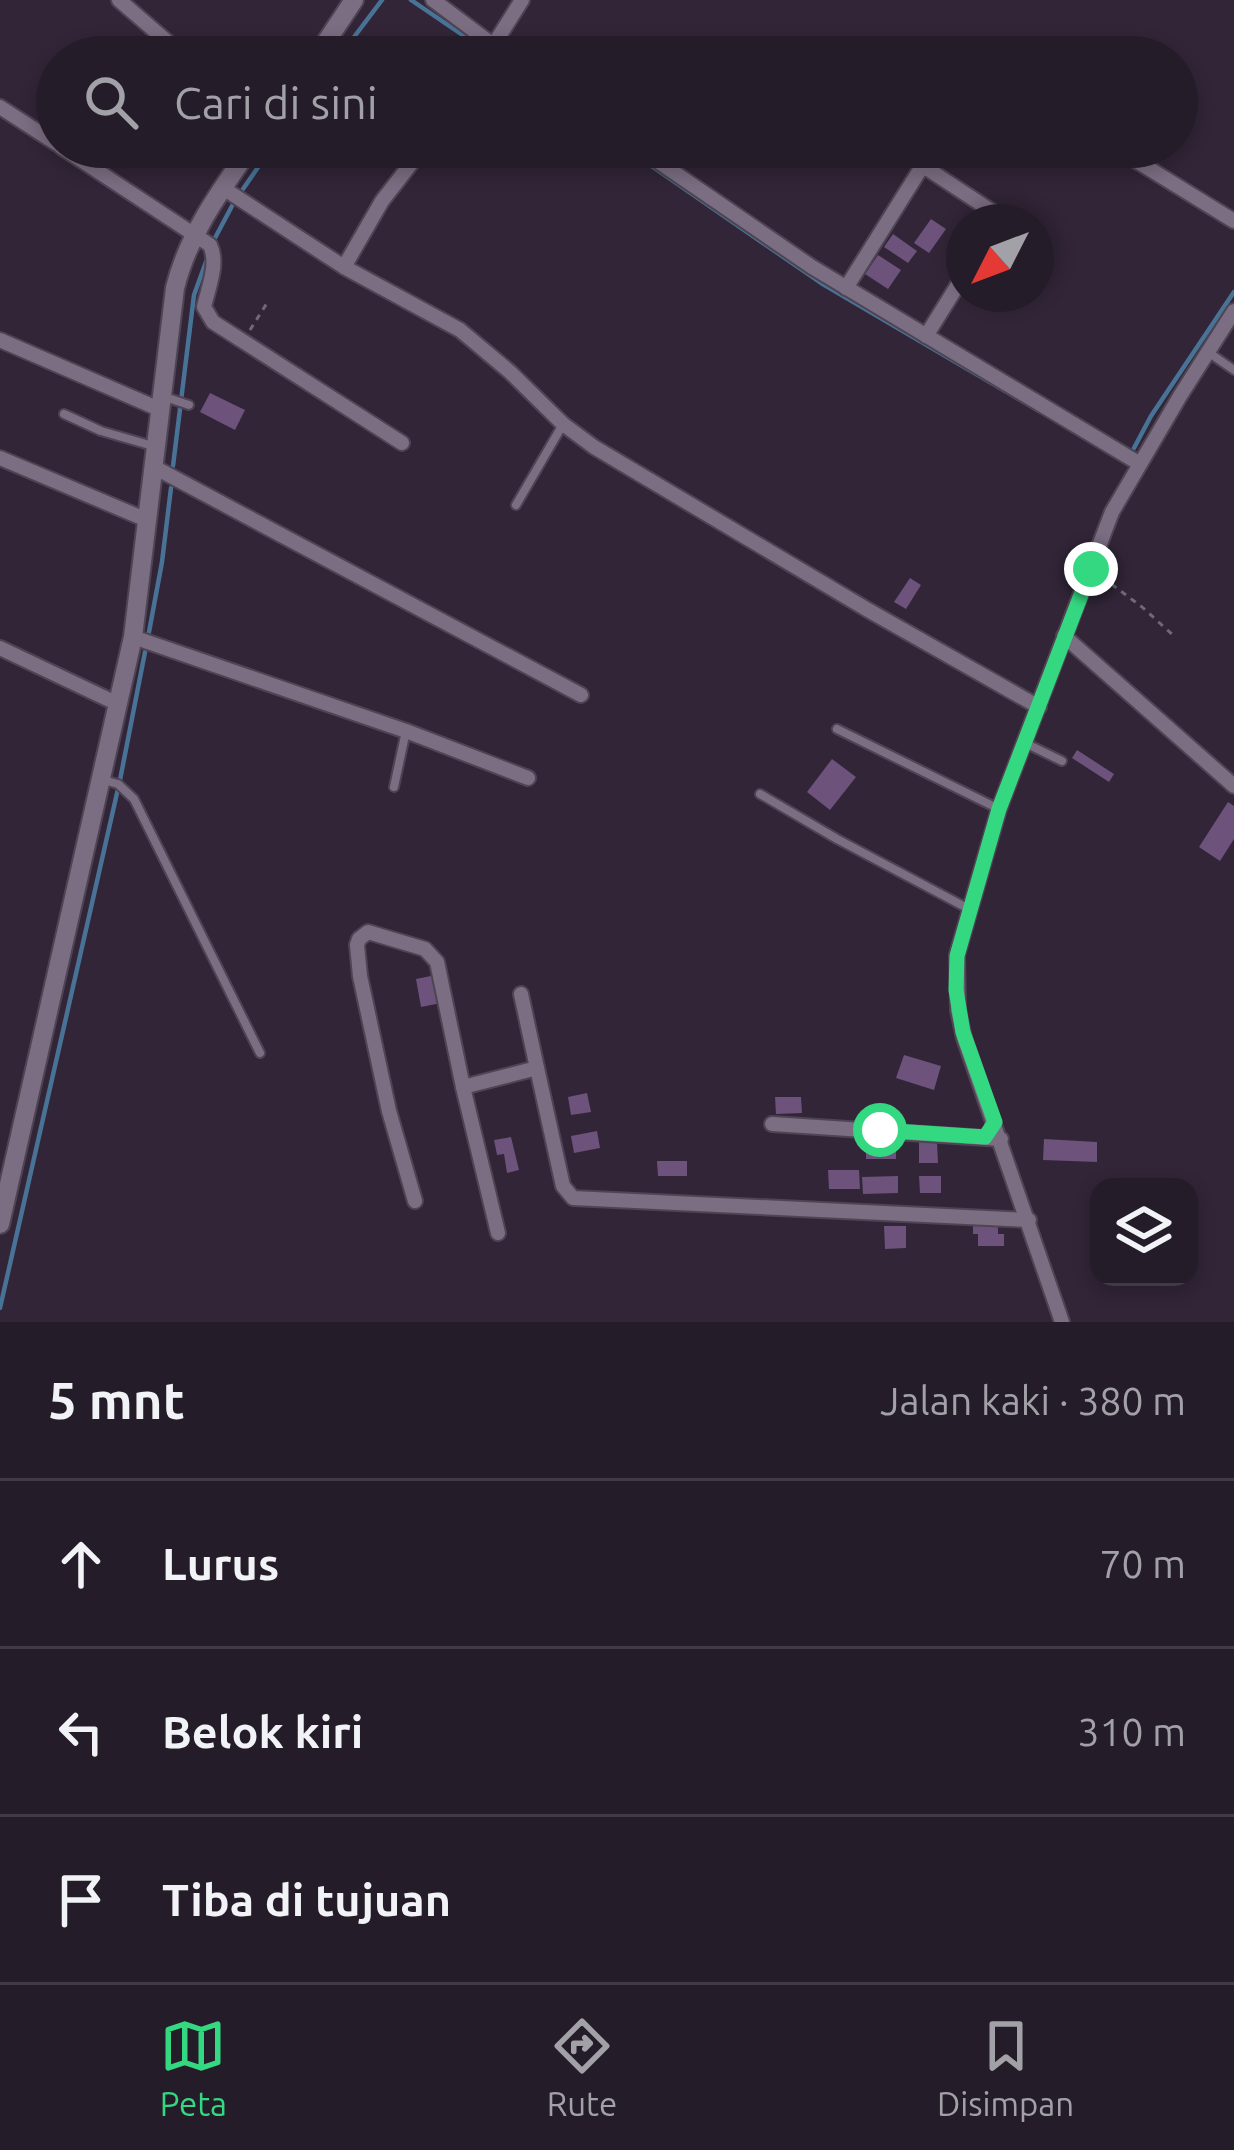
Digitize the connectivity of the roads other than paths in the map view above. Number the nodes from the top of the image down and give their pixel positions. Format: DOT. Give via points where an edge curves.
graph roads {
  1 [pos="119,0"];
  2 [pos="355,0"];
  3 [pos="433,0"];
  4 [pos="522,0"];
  5 [pos="161,36"];
  6 [pos="330,36"];
  7 [pos="472,36"];
  8 [pos="500,36"];
  9 [pos="0,107"];
  10 [pos="36,131"];
  11 [pos="92,168"];
  12 [pos="237,168"];
  13 [pos="408,168"];
  14 [pos="668,168"];
  15 [pos="921,168"];
  16 [pos="927,168"];
  17 [pos="1148,168"];
  18 [pos="223,188"];
  19 [pos="981,204"];
  20 [pos="1234,221"];
  21 [pos="194,236"];
  22 [pos="344,267"];
  23 [pos="846,288"];
  24 [pos="946,304"];
  25 [pos="1233,316"];
  26 [pos="926,336"];
  27 [pos="0,340"];
  28 [pos="1208,352"];
  29 [pos="1234,370"];
  30 [pos="164,402"];
  31 [pos="186,404"];
  32 [pos="64,414"];
  33 [pos="563,424"];
  34 [pos="401,443"];
  35 [pos="0,458"];
  36 [pos="157,462"];
  37 [pos="1140,464"];
  38 [pos="516,505"];
  39 [pos="147,520"];
  40 [pos="1064,636"];
  41 [pos="144,641"];
  42 [pos="0,648"];
  43 [pos="580,694"];
  44 [pos="118,704"];
  45 [pos="1039,707"];
  46 [pos="837,729"];
  47 [pos="406,730"];
  48 [pos="1025,742"];
  49 [pos="1062,761"];
  50 [pos="528,778"];
  51 [pos="115,784"];
  52 [pos="1234,786"];
  53 [pos="394,787"];
  54 [pos="760,794"];
  55 [pos="999,809"];
  56 [pos="969,909"];
  57 [pos="521,994"];
  58 [pos="260,1053"];
  59 [pos="537,1068"];
  60 [pos="463,1088"];
  61 [pos="772,1124"];
  62 [pos="993,1138"];
  63 [pos="415,1201"];
  64 [pos="1029,1220"];
  65 [pos="0,1224"];
  66 [pos="498,1233"];
  67 [pos="1063,1322"];
  1 -- 5 [label="street"];
  2 -- 6 [label="street"];
  3 -- 7 [label="street"];
  4 -- 8 [label="street"];
  9 -- 10 [label="street"];
  11 -- 21 [label="street"];
  12 -- 18 [label="street"];
  13 -- 22 [label="street"];
  14 -- 23 [label="street"];
  15 -- 23 [label="street"];
  16 -- 19 [label="street"];
  17 -- 20 [label="street"];
  18 -- 21 [label="street"];
  18 -- 22 [label="street"];
  21 -- 30 [label="street" via="175,288"];
  21 -- 34 [label="street" via="213,250 203,307 213,322"];
  22 -- 33 [label="street" via="460,330"];
  23 -- 26 [label="street"];
  24 -- 26 [label="street"];
  25 -- 28 [label="street"];
  26 -- 37 [label="street"];
  27 -- 30 [label="street"];
  28 -- 29 [label="lane"];
  28 -- 37 [label="street"];
  30 -- 31 [label="lane"];
  30 -- 36 [label="street"];
  32 -- 36 [label="lane"];
  33 -- 38 [label="lane"];
  33 -- 45 [label="street"];
  35 -- 39 [label="street"];
  36 -- 39 [label="street"];
  36 -- 43 [label="street"];
  37 -- 40 [label="street" via="1112,512"];
  39 -- 41 [label="street"];
  40 -- 45 [label="street"];
  40 -- 52 [label="street"];
  41 -- 44 [label="street"];
  41 -- 47 [label="street"];
  42 -- 44 [label="street"];
  44 -- 51 [label="street"];
  45 -- 48 [label="street"];
  46 -- 55 [label="lane"];
  47 -- 50 [label="street"];
  47 -- 53 [label="lane"];
  48 -- 49 [label="lane"];
  48 -- 55 [label="street"];
  51 -- 58 [label="lane" via="134,799"];
  51 -- 65 [label="street"];
  54 -- 56 [label="lane"];
  55 -- 56 [label="street"];
  56 -- 62 [label="street" via="956,965 958,1010 995,1122"];
  57 -- 59 [label="street"];
  59 -- 60 [label="street"];
  59 -- 64 [label="street" via="563,1186 573,1198"];
  60 -- 63 [label="street" via="434,956 364,934 360,976"];
  60 -- 66 [label="street"];
  61 -- 62 [label="street"];
  62 -- 64 [label="street"];
  64 -- 67 [label="street"];
}
